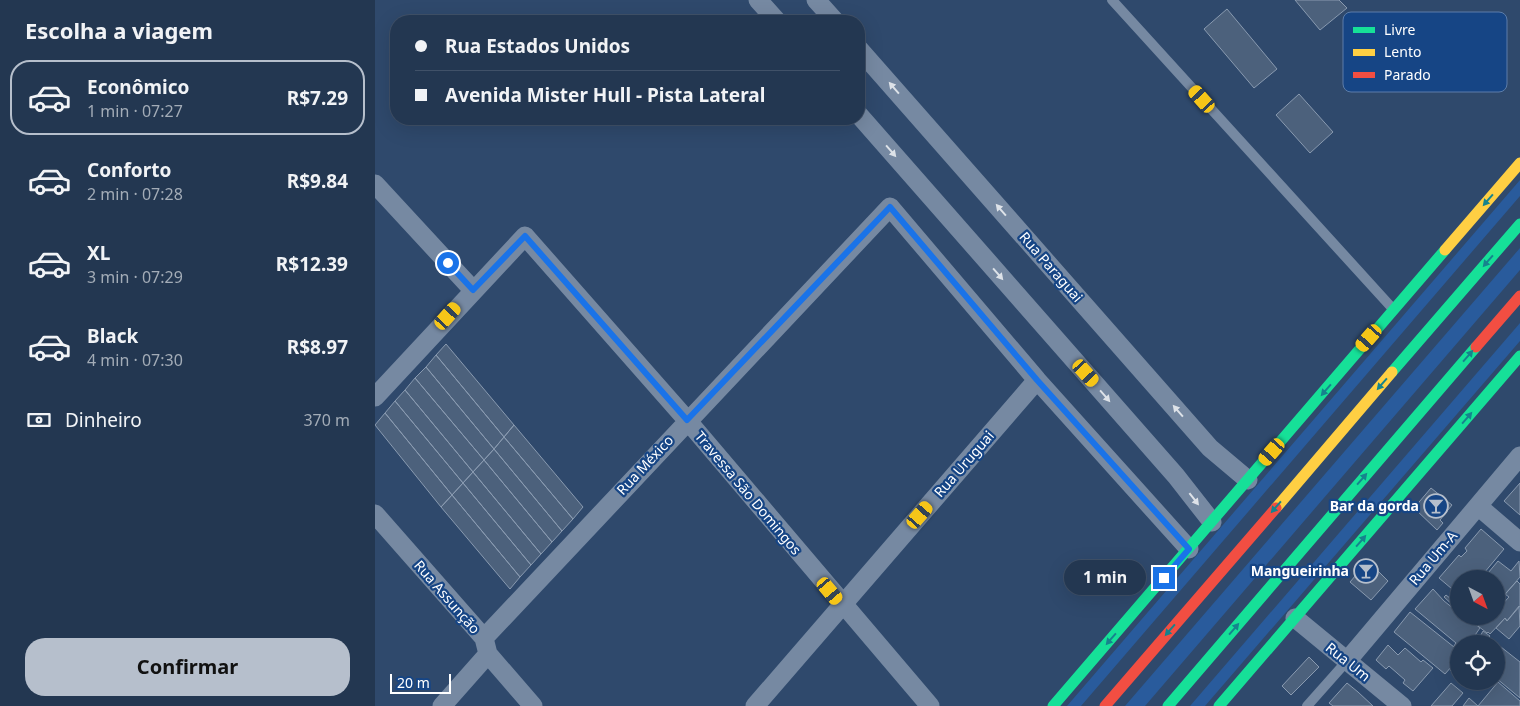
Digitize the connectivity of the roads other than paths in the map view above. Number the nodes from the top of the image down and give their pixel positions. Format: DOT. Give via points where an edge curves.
graph roads {
  1 [pos="758,0"];
  2 [pos="816,0"];
  3 [pos="1112,0"];
  4 [pos="772,15"];
  5 [pos="830,15"];
  6 [pos="865,56"];
  7 [pos="865,122"];
  8 [pos="1520,163"];
  9 [pos="375,184"];
  10 [pos="1520,224"];
  11 [pos="473,290"];
  12 [pos="1520,296"];
  13 [pos="1393,310"];
  14 [pos="1520,356"];
  15 [pos="1037,380"];
  16 [pos="375,397"];
  17 [pos="687,420"];
  18 [pos="1520,456"];
  19 [pos="1248,480"];
  20 [pos="1478,506"];
  21 [pos="375,514"];
  22 [pos="1212,522"];
  23 [pos="1520,542"];
  24 [pos="1189,549"];
  25 [pos="842,605"];
  26 [pos="1295,618"];
  27 [pos="486,646"];
  28 [pos="1347,661"];
  29 [pos="1226,703"];
  30 [pos="442,706"];
  31 [pos="533,706"];
  32 [pos="755,706"];
  33 [pos="930,706"];
  34 [pos="1053,706"];
  35 [pos="1105,706"];
  36 [pos="1168,706"];
  37 [pos="1307,706"];
  38 [pos="1402,706"];
  1 -- 4 [label="street"];
  2 -- 5 [label="street"];
  3 -- 13 [label="lane"];
  19 -- 6 [label="street, Rua Paraguai, one-way" via="1210,448"];
  7 -- 22 [label="street, one-way"];
  8 -- 13 [label="main road, one-way"];
  9 -- 11 [label="street"];
  10 -- 35 [label="main road, one-way"];
  11 -- 16 [label="street"];
  11 -- 17 [label="street, Travessa São Domingos" via="525,236"];
  36 -- 12 [label="main road, one-way"];
  13 -- 19 [label="main road, one-way"];
  26 -- 14 [label="main road, one-way"];
  15 -- 17 [label="street, Rua México" via="890,207"];
  15 -- 24 [label="street"];
  15 -- 25 [label="street, Rua Uruguai"];
  17 -- 25 [label="street, Travessa São Domingos"];
  17 -- 27 [label="street, Rua México"];
  18 -- 20 [label="street, Rua Um-A"];
  19 -- 22 [label="main road"];
  20 -- 23 [label="street"];
  20 -- 28 [label="street, Rua Um-A"];
  21 -- 27 [label="street, Rua Assunção"];
  22 -- 24 [label="main road"];
  24 -- 34 [label="main road, one-way"];
  25 -- 32 [label="street, Rua Uruguai"];
  25 -- 33 [label="street, Travessa São Domingos"];
  26 -- 28 [label="street, Rua Um"];
  26 -- 29 [label="main road"];
  27 -- 30 [label="street, Rua México"];
  27 -- 31 [label="street, Rua Assunção"];
  28 -- 37 [label="lane"];
  28 -- 38 [label="street, Rua Um"];
}
